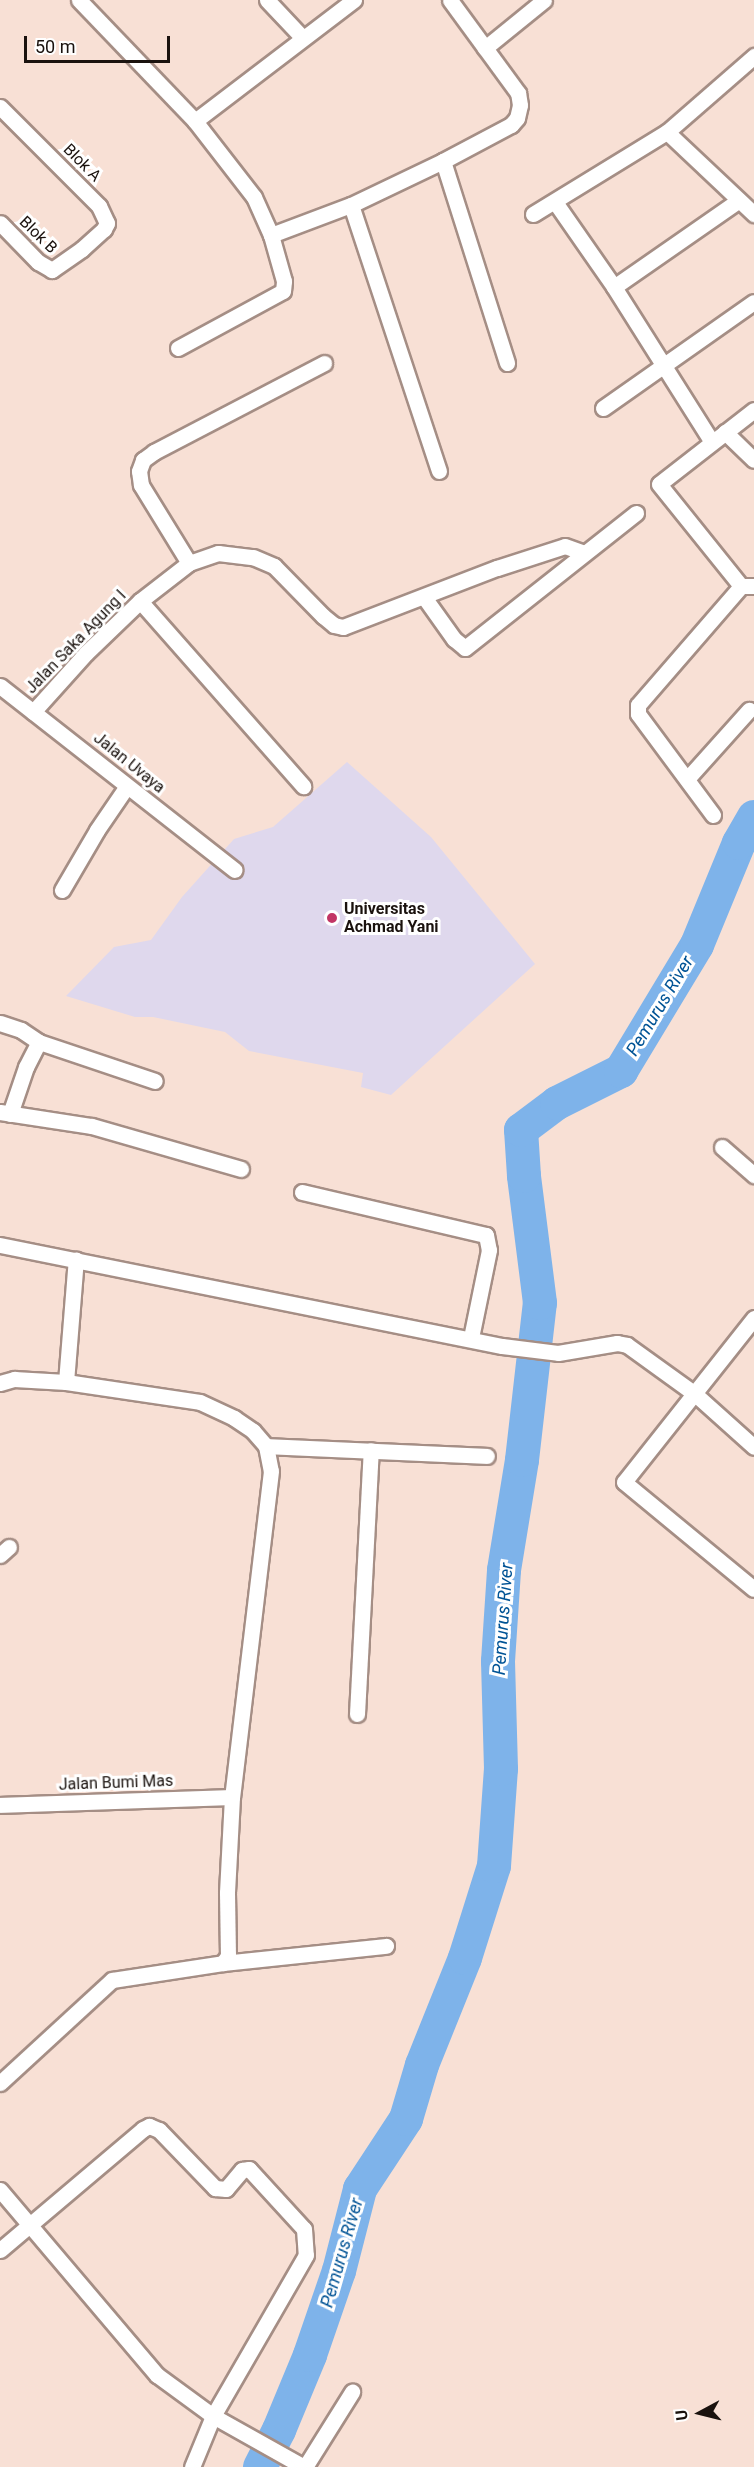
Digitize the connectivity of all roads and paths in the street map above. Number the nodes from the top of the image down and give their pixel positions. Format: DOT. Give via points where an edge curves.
graph roads {
  1 [pos="79,0"];
  2 [pos="267,0"];
  3 [pos="354,0"];
  4 [pos="450,0"];
  5 [pos="544,0"];
  6 [pos="302,37"];
  7 [pos="485,48"];
  8 [pos="752,62"];
  9 [pos="0,107"];
  10 [pos="195,121"];
  11 [pos="667,132"];
  12 [pos="443,161"];
  13 [pos="739,200"];
  14 [pos="555,202"];
  15 [pos="351,205"];
  16 [pos="533,214"];
  17 [pos="754,214"];
  18 [pos="0,223"];
  19 [pos="271,235"];
  20 [pos="82,249"];
  21 [pos="614,287"];
  22 [pos="754,302"];
  23 [pos="178,348"];
  24 [pos="324,363"];
  25 [pos="507,363"];
  26 [pos="665,367"];
  27 [pos="603,408"];
  28 [pos="754,410"];
  29 [pos="725,432"];
  30 [pos="712,442"];
  31 [pos="754,460"];
  32 [pos="439,471"];
  33 [pos="636,513"];
  34 [pos="584,553"];
  35 [pos="189,563"];
  36 [pos="748,586"];
  37 [pos="424,597"];
  38 [pos="140,601"];
  39 [pos="0,686"];
  40 [pos="749,710"];
  41 [pos="33,712"];
  42 [pos="687,779"];
  43 [pos="127,786"];
  44 [pos="303,786"];
  45 [pos="713,815"];
  46 [pos="235,870"];
  47 [pos="62,890"];
  48 [pos="0,1023"];
  49 [pos="39,1042"];
  50 [pos="155,1081"];
  51 [pos="5,1113"];
  52 [pos="722,1147"];
  53 [pos="242,1169"];
  54 [pos="754,1175"];
  55 [pos="302,1191"];
  56 [pos="0,1245"];
  57 [pos="76,1259"];
  58 [pos="754,1318"];
  59 [pos="471,1338"];
  60 [pos="66,1382"];
  61 [pos="0,1383"];
  62 [pos="695,1394"];
  63 [pos="266,1446"];
  64 [pos="754,1447"];
  65 [pos="371,1450"];
  66 [pos="487,1456"];
  67 [pos="754,1589"];
  68 [pos="357,1714"];
  69 [pos="232,1797"];
  70 [pos="0,1805"];
  71 [pos="386,1946"];
  72 [pos="223,1963"];
  73 [pos="0,2083"];
  74 [pos="0,2190"];
  75 [pos="31,2226"];
  76 [pos="0,2250"];
  77 [pos="352,2392"];
  78 [pos="213,2416"];
  79 [pos="192,2467"];
  80 [pos="305,2467"];
  1 -- 10 [label="street"];
  2 -- 6 [label="street"];
  3 -- 6 [label="street"];
  4 -- 7 [label="street"];
  5 -- 7 [label="street"];
  6 -- 10 [label="street"];
  7 -- 12 [label="street" via="518,93 520,110 511,125"];
  8 -- 11 [label="street"];
  9 -- 20 [label="street, Blok A" via="106,217 104,229"];
  10 -- 19 [label="street" via="254,196"];
  11 -- 13 [label="street"];
  11 -- 14 [label="street"];
  12 -- 15 [label="street"];
  12 -- 25 [label="street"];
  13 -- 17 [label="street"];
  13 -- 21 [label="street"];
  14 -- 16 [label="street"];
  14 -- 21 [label="street"];
  15 -- 19 [label="street"];
  15 -- 32 [label="street"];
  18 -- 20 [label="street, Blok B" via="38,262 52,270"];
  19 -- 23 [label="street" via="284,281 283,291"];
  21 -- 26 [label="street"];
  22 -- 26 [label="street"];
  24 -- 35 [label="street" via="143,460 139,471 141,485"];
  26 -- 27 [label="street"];
  26 -- 30 [label="street"];
  28 -- 29 [label="street"];
  29 -- 30 [label="street"];
  29 -- 31 [label="street"];
  30 -- 36 [label="street" via="659,484"];
  33 -- 34 [label="street"];
  34 -- 37 [label="street, Jalan Saka Agung I" via="565,546"];
  34 -- 37 [label="street" via="465,648"];
  35 -- 37 [label="street, Jalan Saka Agung I" via="218,554 253,557 274,566 323,616 343,627"];
  35 -- 38 [label="street, Jalan Saka Agung I"];
  36 -- 42 [label="street" via="638,705 638,714"];
  38 -- 41 [label="street, Jalan Saka Agung I"];
  38 -- 44 [label="street"];
  39 -- 41 [label="street, Jalan Uvaya"];
  40 -- 42 [label="street"];
  41 -- 43 [label="street, Jalan Uvaya"];
  42 -- 45 [label="street"];
  43 -- 46 [label="street, Jalan Uvaya"];
  43 -- 47 [label="street"];
  48 -- 49 [label="street"];
  49 -- 50 [label="street"];
  49 -- 51 [label="street"];
  51 -- 53 [label="street" via="92,1126"];
  52 -- 54 [label="street"];
  55 -- 59 [label="street" via="486,1236 489,1250"];
  56 -- 57 [label="street"];
  57 -- 59 [label="street"];
  57 -- 60 [label="street"];
  58 -- 62 [label="street"];
  59 -- 62 [label="street" via="558,1353 617,1343 627,1345"];
  60 -- 61 [label="street" via="14,1379"];
  60 -- 63 [label="street" via="200,1402 234,1418"];
  62 -- 64 [label="street"];
  62 -- 67 [label="street" via="624,1482"];
  63 -- 65 [label="street"];
  63 -- 69 [label="street" via="271,1471"];
  65 -- 66 [label="street"];
  65 -- 68 [label="street"];
  69 -- 70 [label="street, Jalan Bumi Mas"];
  69 -- 72 [label="street" via="226,1893 228,1956"];
  71 -- 72 [label="street"];
  72 -- 73 [label="street" via="112,1980"];
  74 -- 75 [label="street"];
  75 -- 76 [label="street"];
  75 -- 78 [label="street" via="157,2375"];
  75 -- 78 [label="street" via="142,2128 149,2127 159,2130 215,2188 226,2189 246,2168 272,2192 304,2229 306,2255"];
  77 -- 80 [label="street"];
  78 -- 79 [label="street"];
  78 -- 80 [label="street"];
}
